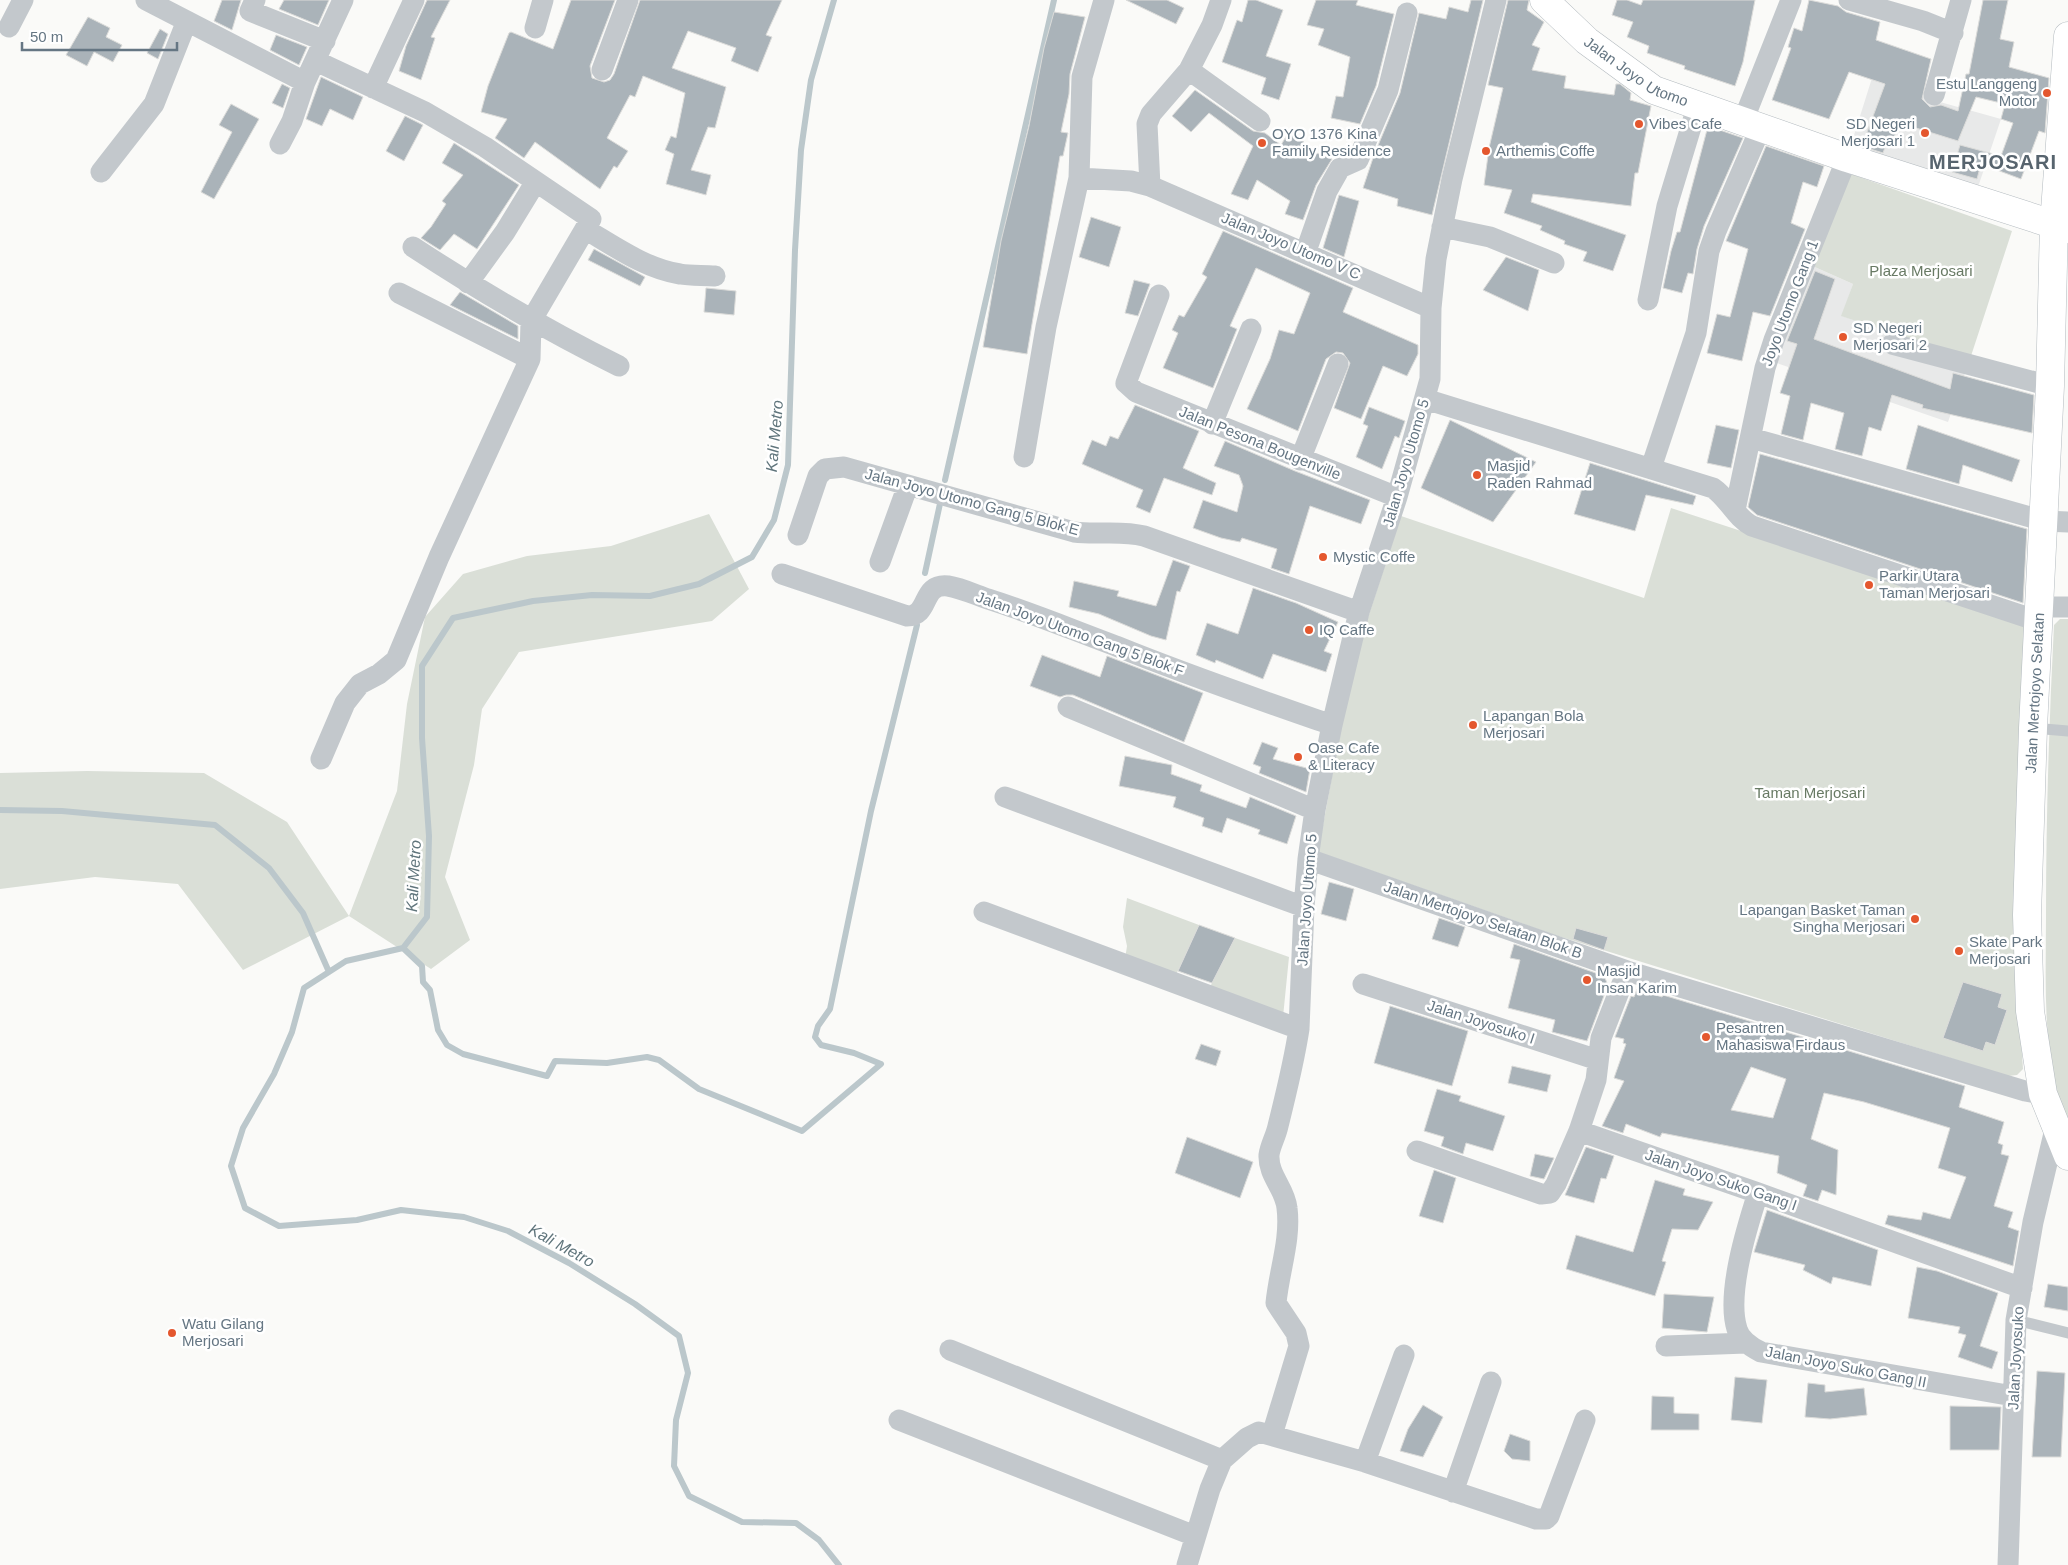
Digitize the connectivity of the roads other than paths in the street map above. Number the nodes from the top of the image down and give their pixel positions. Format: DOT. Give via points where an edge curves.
graph roads {
  1 [pos="22,0"];
  2 [pos="146,0"];
  3 [pos="255,0"];
  4 [pos="343,0"];
  5 [pos="414,0"];
  6 [pos="543,0"];
  7 [pos="628,0"];
  8 [pos="1104,0"];
  9 [pos="1220,0"];
  10 [pos="1496,0"];
  11 [pos="1544,0"];
  12 [pos="1791,0"];
  13 [pos="1849,0"];
  14 [pos="1961,0"];
  15 [pos="1408,13"];
  16 [pos="186,23"];
  17 [pos="8,27"];
  18 [pos="534,28"];
  19 [pos="1953,33"];
  20 [pos="2068,36"];
  21 [pos="324,41"];
  22 [pos="316,60"];
  23 [pos="602,70"];
  24 [pos="1189,70"];
  25 [pos="305,82"];
  26 [pos="373,88"];
  27 [pos="1934,95"];
  28 [pos="1698,104"];
  29 [pos="1260,121"];
  30 [pos="1752,124"];
  31 [pos="280,144"];
  32 [pos="1846,158"];
  33 [pos="101,172"];
  34 [pos="1079,178"];
  35 [pos="535,183"];
  36 [pos="1150,186"];
  37 [pos="1442,227"];
  38 [pos="2061,227"];
  39 [pos="585,229"];
  40 [pos="413,246"];
  41 [pos="1306,251"];
  42 [pos="1554,263"];
  43 [pos="715,276"];
  44 [pos="468,284"];
  45 [pos="399,293"];
  46 [pos="1159,295"];
  47 [pos="1648,300"];
  48 [pos="1431,308"];
  49 [pos="531,321"];
  50 [pos="1251,329"];
  51 [pos="1892,344"];
  52 [pos="530,359"];
  53 [pos="1338,364"];
  54 [pos="619,366"];
  55 [pos="2050,386"];
  56 [pos="1424,399"];
  57 [pos="1212,424"];
  58 [pos="1751,438"];
  59 [pos="1024,457"];
  60 [pos="1300,460"];
  61 [pos="1651,468"];
  62 [pos="908,485"];
  63 [pos="1397,497"];
  64 [pos="1735,510"];
  65 [pos="2056,522"];
  66 [pos="798,535"];
  67 [pos="880,562"];
  68 [pos="782,574"];
  69 [pos="2068,607"];
  70 [pos="1359,612"];
  71 [pos="2039,614"];
  72 [pos="1068,707"];
  73 [pos="1332,725"];
  74 [pos="2033,728"];
  75 [pos="2068,731"];
  76 [pos="322,759"];
  77 [pos="1005,797"];
  78 [pos="1316,810"];
  79 [pos="1316,862"];
  80 [pos="1304,907"];
  81 [pos="984,912"];
  82 [pos="1627,971"];
  83 [pos="1363,984"];
  84 [pos="1299,1029"];
  85 [pos="1598,1060"];
  86 [pos="2043,1094"];
  87 [pos="2056,1125"];
  88 [pos="1579,1131"];
  89 [pos="1417,1151"];
  90 [pos="2068,1156"];
  91 [pos="1758,1193"];
  92 [pos="2022,1288"];
  93 [pos="2016,1320"];
  94 [pos="2068,1334"];
  95 [pos="1746,1343"];
  96 [pos="1666,1346"];
  97 [pos="950,1350"];
  98 [pos="1404,1355"];
  99 [pos="1491,1382"];
  100 [pos="2013,1396"];
  101 [pos="899,1420"];
  102 [pos="1585,1420"];
  103 [pos="1272,1435"];
  104 [pos="1222,1460"];
  105 [pos="1365,1462"];
  106 [pos="1454,1492"];
  107 [pos="1196,1536"];
  108 [pos="1187,1565"];
  109 [pos="2008,1565"];
  1 -- 17 [label="street"];
  2 -- 16 [label="street"];
  3 -- 21 [label="street" via="250,11"];
  4 -- 21 [label="street"];
  5 -- 26 [label="street"];
  6 -- 18 [label="street"];
  7 -- 23 [label="street"];
  8 -- 34 [label="street" via="1082,77"];
  9 -- 24 [label="street" via="1212,25"];
  10 -- 37 [label="street, Jalan Joyo Utomo 5"];
  11 -- 28 [label="main road, Jalan Joyo Utomo" via="1587,41 1654,90"];
  12 -- 30 [label="street"];
  13 -- 19 [label="street" via="1923,20"];
  14 -- 19 [label="street"];
  15 -- 41 [label="street" via="1384,99 1358,160 1340,168 1327,191"];
  16 -- 25 [label="street"];
  16 -- 33 [label="street" via="154,104"];
  19 -- 27 [label="street"];
  20 -- 38 [label="main road, Jalan Mertojoyo Selatan"];
  21 -- 22 [label="street"];
  22 -- 25 [label="street"];
  22 -- 26 [label="street"];
  24 -- 29 [label="street"];
  24 -- 36 [label="street" via="1151,114 1147,124"];
  25 -- 31 [label="street" via="292,121"];
  26 -- 35 [label="street" via="460,132"];
  28 -- 30 [label="main road, Jalan Joyo Utomo"];
  28 -- 47 [label="street" via="1667,206"];
  30 -- 32 [label="main road, Jalan Joyo Utomo"];
  30 -- 61 [label="street" via="1710,251 1700,318"];
  32 -- 38 [label="main road, Jalan Joyo Utomo"];
  32 -- 58 [label="street, Joyo Utomo Gang 1" via="1774,340"];
  34 -- 36 [label="street, Jalan Joyo Utomo V C" via="1131,181"];
  34 -- 59 [label="street" via="1046,327"];
  35 -- 39 [label="street" via="591,219"];
  35 -- 44 [label="street"];
  36 -- 41 [label="street, Jalan Joyo Utomo V C"];
  37 -- 42 [label="street" via="1490,237"];
  37 -- 48 [label="street, Jalan Joyo Utomo 5"];
  38 -- 55 [label="main road, Jalan Mertojoyo Selatan"];
  39 -- 43 [label="street" via="656,268 680,275"];
  39 -- 49 [label="street"];
  40 -- 44 [label="street"];
  41 -- 48 [label="street, Jalan Joyo Utomo V C"];
  44 -- 49 [label="street"];
  45 -- 52 [label="street"];
  46 -- 57 [label="street, Jalan Pesona Bougenville" via="1126,383 1136,392"];
  48 -- 56 [label="street, Jalan Joyo Utomo 5" via="1430,379"];
  49 -- 52 [label="street"];
  49 -- 54 [label="street"];
  50 -- 57 [label="street"];
  51 -- 55 [label="street"];
  52 -- 76 [label="street" via="439,557 396,660 360,684 345,703"];
  53 -- 60 [label="street"];
  55 -- 65 [label="main road, Jalan Mertojoyo Selatan"];
  56 -- 61 [label="street"];
  56 -- 63 [label="street, Jalan Joyo Utomo 5"];
  57 -- 60 [label="street, Jalan Pesona Bougenville"];
  58 -- 64 [label="street, Joyo Utomo Gang 1"];
  58 -- 65 [label="street"];
  60 -- 63 [label="street, Jalan Pesona Bougenville"];
  61 -- 64 [label="street" via="1712,488 1724,496"];
  62 -- 66 [label="street, Jalan Joyo Utomo Gang 5 Blok E" via="844,467 834,466 825,470 818,476"];
  62 -- 67 [label="street"];
  62 -- 70 [label="street, Jalan Joyo Utomo Gang 5 Blok E" via="1074,532 1122,532 1144,536"];
  63 -- 70 [label="street, Jalan Joyo Utomo 5"];
  64 -- 71 [label="street" via="1744,522 1752,526"];
  65 -- 71 [label="main road, Jalan Mertojoyo Selatan"];
  68 -- 73 [label="street, Jalan Joyo Utomo Gang 5 Blok F" via="907,616 914,616 922,610 932,590 949,586 1032,613 1160,664"];
  69 -- 71 [label="street"];
  70 -- 73 [label="street, Jalan Joyo Utomo 5"];
  71 -- 74 [label="main road, Jalan Mertojoyo Selatan"];
  72 -- 78 [label="street"];
  73 -- 78 [label="street, Jalan Joyo Utomo 5"];
  74 -- 75 [label="lane"];
  74 -- 86 [label="main road, Jalan Mertojoyo Selatan" via="2027,978"];
  77 -- 80 [label="street"];
  78 -- 79 [label="street, Jalan Joyo Utomo 5"];
  79 -- 80 [label="street, Jalan Joyo Utomo 5"];
  79 -- 82 [label="street, Jalan Mertojoyo Selatan Blok B"];
  80 -- 84 [label="street, Jalan Joyo Utomo 5"];
  81 -- 84 [label="street"];
  82 -- 85 [label="street" via="1601,1038"];
  82 -- 86 [label="street, Jalan Mertojoyo Selatan Blok B"];
  83 -- 85 [label="street, Jalan Joyosuko I"];
  84 -- 103 [label="street, Jalan Joyo Utomo 5" via="1277,1131 1269,1153 1273,1177 1283,1191 1288,1222 1276,1303 1296,1333 1299,1346"];
  85 -- 88 [label="street" via="1596,1080"];
  86 -- 87 [label="main road, Jalan Mertojoyo Selatan"];
  87 -- 90 [label="main road, Jalan Mertojoyo Selatan"];
  87 -- 92 [label="street, Jalan Joyosuko" via="2033,1222"];
  88 -- 89 [label="street" via="1550,1193 1541,1194"];
  88 -- 91 [label="street, Jalan Joyo Suko Gang I"];
  91 -- 92 [label="street, Jalan Joyo Suko Gang I"];
  91 -- 95 [label="street, Jalan Joyo Suko Gang II" via="1737,1273 1735,1316 1737,1330"];
  92 -- 93 [label="street, Jalan Joyosuko"];
  93 -- 94 [label="lane"];
  93 -- 100 [label="street, Jalan Joyosuko"];
  95 -- 96 [label="street"];
  95 -- 100 [label="street, Jalan Joyo Suko Gang II" via="1761,1352"];
  97 -- 104 [label="street"];
  98 -- 105 [label="street"];
  99 -- 106 [label="street"];
  100 -- 109 [label="street, Jalan Joyosuko"];
  101 -- 107 [label="street"];
  102 -- 106 [label="street" via="1546,1519 1536,1520"];
  103 -- 104 [label="street" via="1259,1432"];
  103 -- 105 [label="street"];
  104 -- 107 [label="street"];
  105 -- 106 [label="street"];
  107 -- 108 [label="street"];
}
